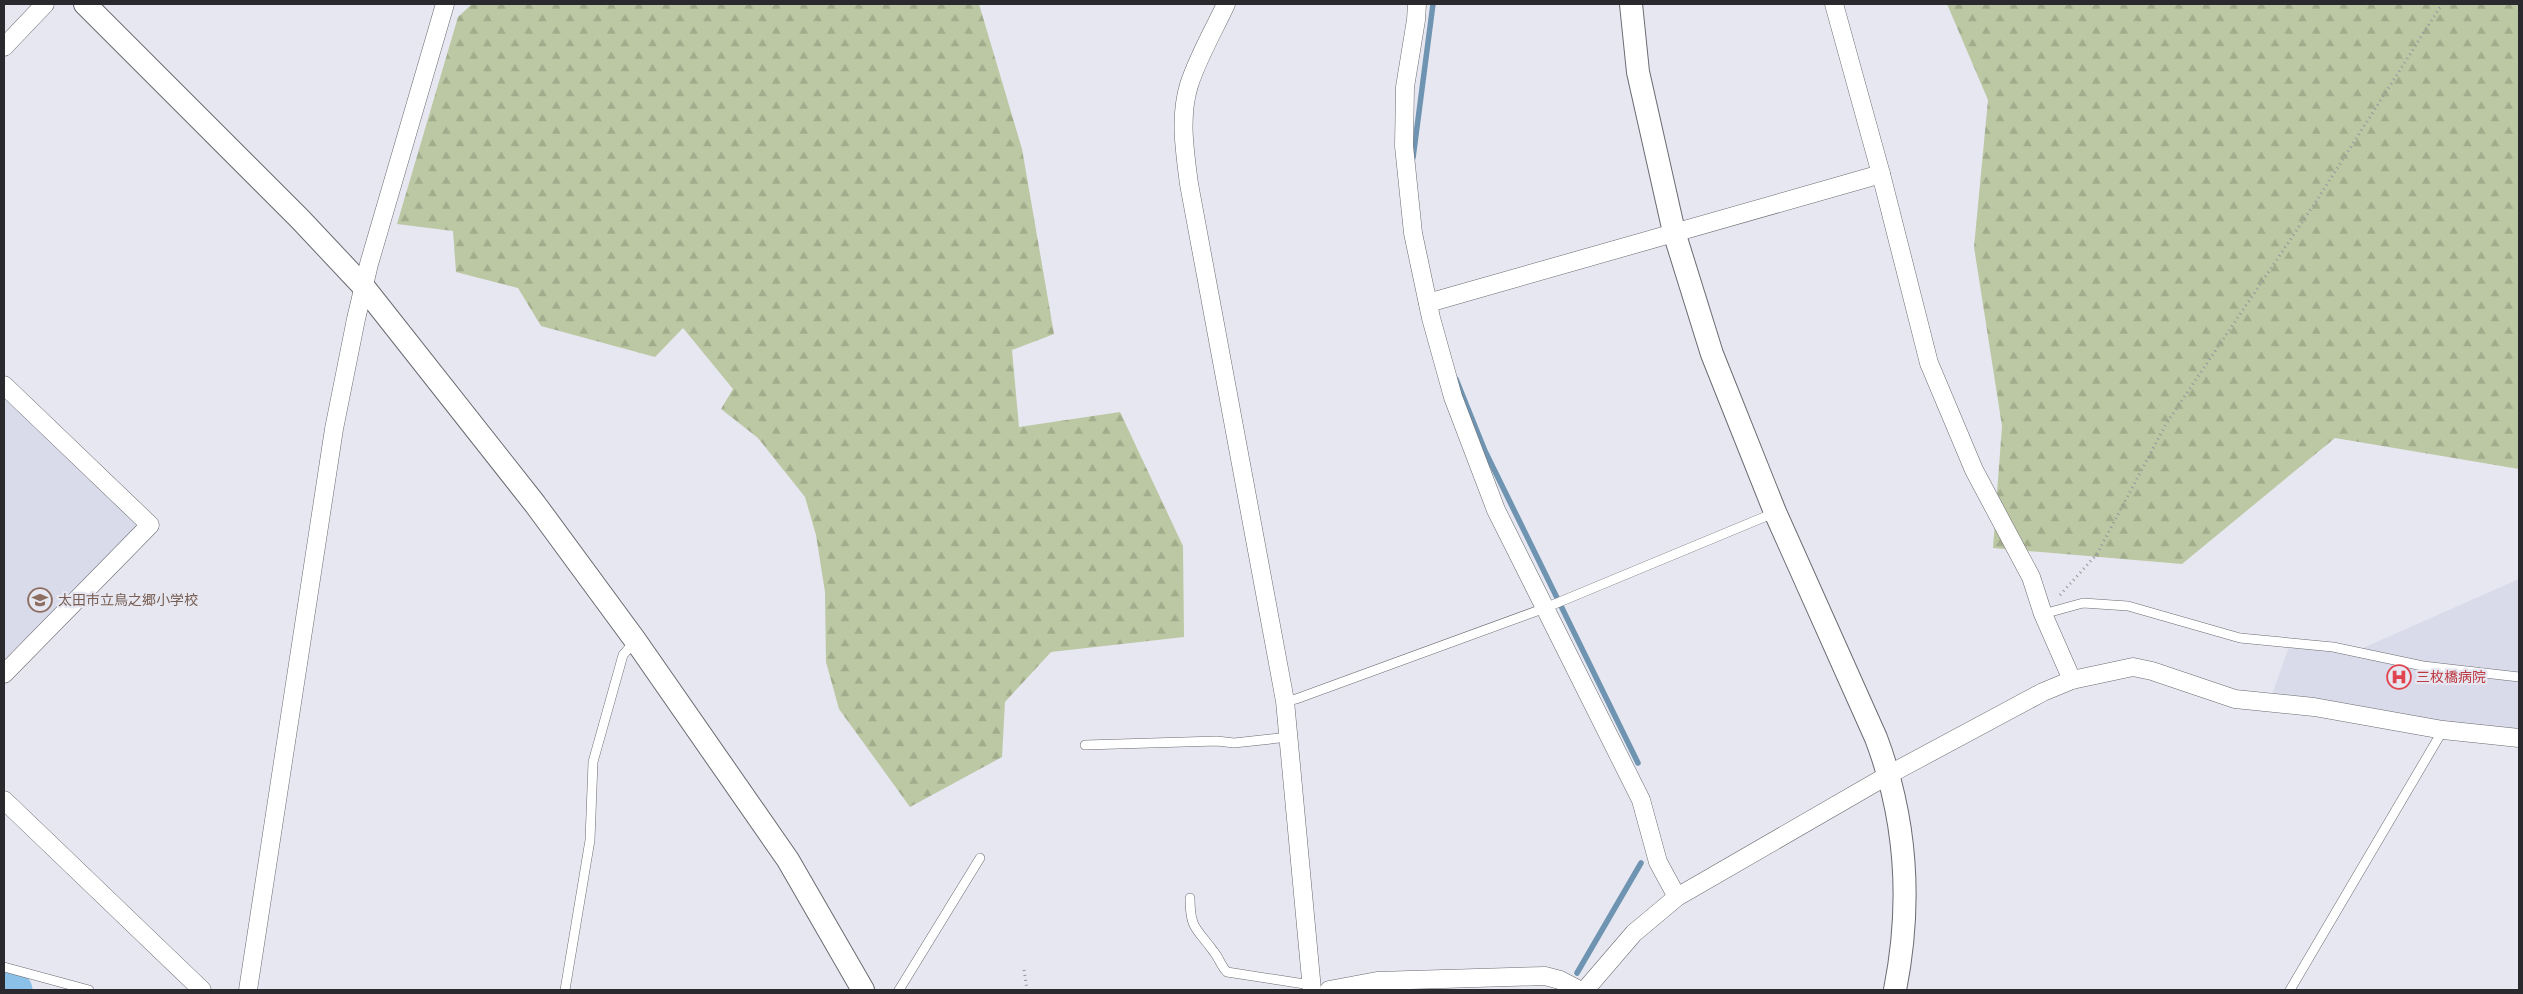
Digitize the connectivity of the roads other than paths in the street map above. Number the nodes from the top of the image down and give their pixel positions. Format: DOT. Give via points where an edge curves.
graph roads {
  1 [pos="45,4"];
  2 [pos="86,4"];
  3 [pos="445,4"];
  4 [pos="1226,4"];
  5 [pos="1416,4"];
  6 [pos="1631,4"];
  7 [pos="1834,4"];
  8 [pos="4,47"];
  9 [pos="1881,174"];
  10 [pos="1674,232"];
  11 [pos="363,286"];
  12 [pos="1428,303"];
  13 [pos="4,385"];
  14 [pos="1775,512"];
  15 [pos="1545,608"];
  16 [pos="2042,614"];
  17 [pos="635,640"];
  18 [pos="4,674"];
  19 [pos="2519,677"];
  20 [pos="2072,680"];
  21 [pos="1285,701"];
  22 [pos="2443,730"];
  23 [pos="1289,737"];
  24 [pos="2519,738"];
  25 [pos="1085,745"];
  26 [pos="1890,774"];
  27 [pos="4,800"];
  28 [pos="980,858"];
  29 [pos="1677,897"];
  30 [pos="1190,898"];
  31 [pos="4,967"];
  32 [pos="1311,988"];
  33 [pos="89,990"];
  34 [pos="202,990"];
  35 [pos="248,990"];
  36 [pos="565,990"];
  37 [pos="864,990"];
  38 [pos="899,990"];
  39 [pos="1329,990"];
  40 [pos="1579,990"];
  41 [pos="1585,990"];
  42 [pos="1895,990"];
  43 [pos="2290,990"];
  1 -- 8 [label="street"];
  2 -- 11 [label="street"];
  3 -- 11 [label="street"];
  4 -- 21 [label="street" via="1189,85 1183,141"];
  5 -- 12 [label="street" via="1405,87 1404,146 1413,233"];
  6 -- 10 [label="street" via="1638,72"];
  7 -- 9 [label="street"];
  9 -- 10 [label="street"];
  9 -- 16 [label="street" via="1929,363 1974,470 2031,576"];
  10 -- 12 [label="street"];
  10 -- 14 [label="street" via="1712,354"];
  11 -- 17 [label="street" via="535,504"];
  11 -- 35 [label="street" via="334,429"];
  12 -- 15 [label="street" via="1453,397 1492,502"];
  13 -- 18 [label="street" via="150,525"];
  14 -- 15 [label="lane"];
  14 -- 26 [label="street"];
  15 -- 21 [label="lane"];
  15 -- 29 [label="street" via="1641,800 1658,862"];
  16 -- 19 [label="lane" via="2083,603 2128,606 2240,638 2333,647 2423,666"];
  16 -- 20 [label="street"];
  17 -- 36 [label="lane" via="623,655 593,762 590,840"];
  17 -- 37 [label="street" via="788,860"];
  20 -- 22 [label="street" via="2133,667 2236,699 2314,707"];
  20 -- 26 [label="street" via="2042,692"];
  21 -- 23 [label="street"];
  22 -- 24 [label="street"];
  22 -- 43 [label="lane"];
  23 -- 25 [label="lane" via="1234,743"];
  23 -- 32 [label="street"];
  26 -- 29 [label="street"];
  26 -- 42 [label="street" via="1906,870 1902,954"];
  27 -- 34 [label="street"];
  28 -- 38 [label="lane"];
  29 -- 41 [label="street" via="1634,933"];
  30 -- 32 [label="lane" via="1190,918 1195,929 1227,972"];
  31 -- 33 [label="lane"];
  39 -- 40 [label="street" via="1377,981 1545,976"];
}
